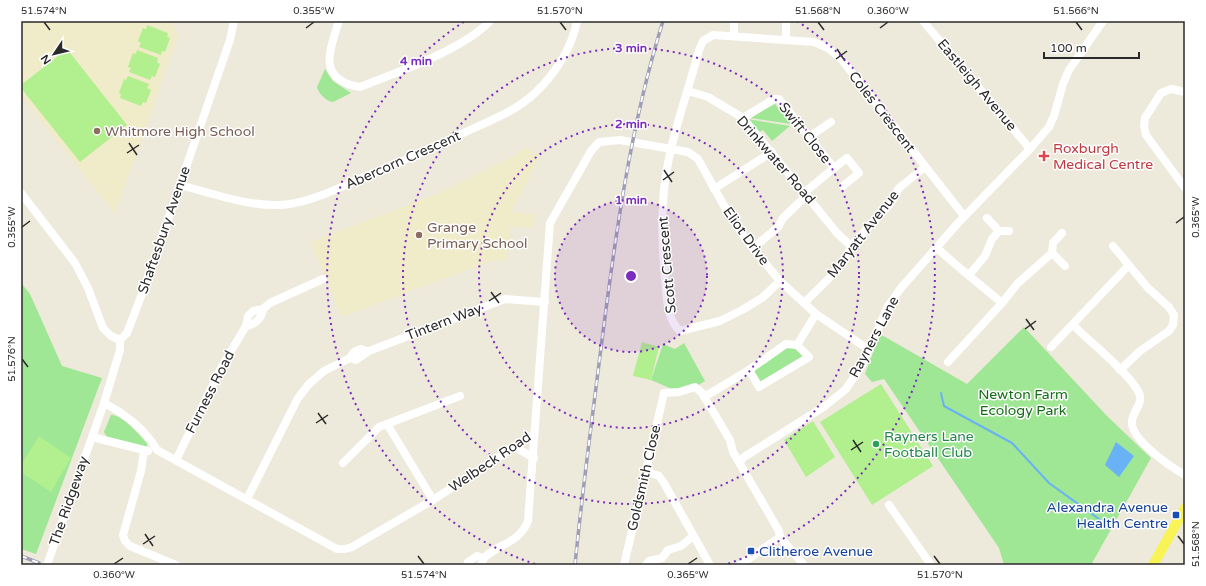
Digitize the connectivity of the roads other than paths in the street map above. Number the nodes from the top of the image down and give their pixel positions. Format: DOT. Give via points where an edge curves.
graph roads {
  1 [pos="234,21"];
  2 [pos="339,21"];
  3 [pos="490,21"];
  4 [pos="577,21"];
  5 [pos="734,21"];
  6 [pos="786,21"];
  7 [pos="923,21"];
  8 [pos="1103,21"];
  9 [pos="734,36"];
  10 [pos="786,40"];
  11 [pos="688,91"];
  12 [pos="1185,92"];
  13 [pos="743,118"];
  14 [pos="831,122"];
  15 [pos="810,137"];
  16 [pos="672,149"];
  17 [pos="1030,149"];
  18 [pos="772,152"];
  19 [pos="925,167"];
  20 [pos="834,168"];
  21 [pos="180,185"];
  22 [pos="842,186"];
  23 [pos="1185,188"];
  24 [pos="714,189"];
  25 [pos="21,193"];
  26 [pos="806,193"];
  27 [pos="964,216"];
  28 [pos="987,218"];
  29 [pos="1009,231"];
  30 [pos="999,232"];
  31 [pos="1062,233"];
  32 [pos="851,246"];
  33 [pos="1113,246"];
  34 [pos="936,247"];
  35 [pos="753,248"];
  36 [pos="1052,253"];
  37 [pos="1064,266"];
  38 [pos="1128,266"];
  39 [pos="969,275"];
  40 [pos="323,279"];
  41 [pos="780,281"];
  42 [pos="545,302"];
  43 [pos="804,303"];
  44 [pos="1002,303"];
  45 [pos="816,314"];
  46 [pos="1073,324"];
  47 [pos="120,340"];
  48 [pos="797,345"];
  49 [pos="1050,347"];
  50 [pos="868,349"];
  51 [pos="948,362"];
  52 [pos="749,370"];
  53 [pos="1120,370"];
  54 [pos="460,396"];
  55 [pos="704,397"];
  56 [pos="104,403"];
  57 [pos="387,424"];
  58 [pos="534,434"];
  59 [pos="92,436"];
  60 [pos="515,447"];
  61 [pos="157,450"];
  62 [pos="144,451"];
  63 [pos="534,458"];
  64 [pos="176,460"];
  65 [pos="740,462"];
  66 [pos="343,463"];
  67 [pos="646,471"];
  68 [pos="1185,475"];
  69 [pos="247,499"];
  70 [pos="433,500"];
  71 [pos="889,505"];
  72 [pos="1185,508"];
  73 [pos="693,536"];
  74 [pos="780,537"];
  75 [pos="482,561"];
  76 [pos="624,564"];
  77 [pos="46,565"];
  78 [pos="176,565"];
  79 [pos="467,565"];
  80 [pos="646,565"];
  81 [pos="710,565"];
  82 [pos="740,565"];
  83 [pos="804,565"];
  84 [pos="930,565"];
  85 [pos="1153,565"];
  1 -- 21 [label="street, Shaftesbury Avenue" via="230,40"];
  2 -- 3 [label="street" via="328,61 331,70 339,79 350,86 360,87 456,45 474,35"];
  4 -- 21 [label="street, Abercorn Crescent" via="568,48 556,68 535,93 519,106 423,152 321,196 290,204 275,204 236,200"];
  5 -- 9 [label="street"];
  6 -- 10 [label="street"];
  7 -- 17 [label="street, Eastleigh Avenue"];
  8 -- 17 [label="street, Rayners Lane" via="1069,70 1049,127"];
  9 -- 10 [label="street, Coles Crescent"];
  9 -- 11 [label="street, Coles Crescent" via="713,35 703,41"];
  10 -- 19 [label="street, Coles Crescent" via="814,42 828,48 842,60"];
  11 -- 13 [label="street, Drinkwater Road" via="708,97"];
  11 -- 16 [label="street, Coles Crescent"];
  12 -- 23 [label="street" via="1171,89 1161,93 1145,118 1144,126 1146,135"];
  13 -- 15 [label="street, Swift Close" via="774,99 780,99"];
  13 -- 18 [label="street, Drinkwater Road"];
  14 -- 15 [label="street"];
  15 -- 20 [label="street, Swift Close"];
  16 -- 24 [label="street, Eliot Drive" via="688,152 698,159"];
  16 -- 41 [label="street, Scott Crescent" via="662,204 664,270 669,313 673,325 680,331 720,321 762,298"];
  16 -- 42 [label="street, Welbeck Road" via="620,140 599,142 591,151 550,223"];
  17 -- 27 [label="street, Rayners Lane"];
  18 -- 24 [label="street"];
  18 -- 26 [label="street, Drinkwater Road"];
  19 -- 27 [label="street, Coles Crescent"];
  19 -- 32 [label="street, Maryatt Avenue" via="900,188 890,203"];
  20 -- 22 [label="street" via="847,158 859,173"];
  20 -- 26 [label="street, Swift Close"];
  21 -- 47 [label="street, Shaftesbury Avenue" via="127,333"];
  24 -- 35 [label="street, Eliot Drive"];
  25 -- 47 [label="street" via="75,262 103,328 110,336"];
  26 -- 32 [label="street, Drinkwater Road" via="837,233"];
  26 -- 35 [label="street, Swift Close" via="782,218 778,227"];
  27 -- 34 [label="street, Rayners Lane"];
  28 -- 30 [label="street"];
  29 -- 30 [label="street"];
  30 -- 39 [label="street" via="992,239 985,256"];
  31 -- 36 [label="street" via="1053,242"];
  32 -- 43 [label="street, Maryatt Avenue" via="849,254"];
  33 -- 38 [label="street"];
  34 -- 39 [label="street"];
  34 -- 50 [label="street, Rayners Lane" via="888,306"];
  35 -- 41 [label="street, Eliot Drive"];
  36 -- 37 [label="street"];
  36 -- 44 [label="street" via="1018,283"];
  38 -- 46 [label="street"];
  38 -- 53 [label="street" via="1169,307 1174,315 1174,325"];
  39 -- 44 [label="street"];
  40 -- 64 [label="street, Furness Road" via="270,303 263,309 253,311 248,316 246,326 222,366"];
  41 -- 43 [label="street, Eliot Drive"];
  42 -- 58 [label="street, Welbeck Road"];
  42 -- 69 [label="street, Tintern Way" via="505,299 367,351 357,350 350,358 324,370 298,398"];
  43 -- 45 [label="street, Eliot Drive"];
  44 -- 51 [label="street"];
  45 -- 48 [label="street"];
  45 -- 50 [label="street, Eliot Drive"];
  46 -- 49 [label="street"];
  46 -- 53 [label="street"];
  47 -- 56 [label="street, Shaftesbury Avenue" via="120,350"];
  48 -- 52 [label="street" via="786,344"];
  48 -- 52 [label="street" via="809,357 759,387"];
  50 -- 65 [label="street, Rayners Lane" via="854,378 837,397"];
  52 -- 55 [label="street"];
  53 -- 68 [label="street" via="1140,394 1140,402 1132,422 1135,432 1163,461"];
  54 -- 57 [label="street"];
  55 -- 65 [label="street"];
  55 -- 67 [label="street, Goldsmith Close" via="695,387 664,393"];
  56 -- 59 [label="street, Shaftesbury Avenue"];
  56 -- 61 [label="street, Welbeck Road" via="136,425"];
  57 -- 66 [label="street" via="374,430"];
  57 -- 70 [label="street"];
  58 -- 60 [label="street, Welbeck Road"];
  58 -- 63 [label="street"];
  59 -- 62 [label="street"];
  59 -- 77 [label="street, The Ridgeway"];
  60 -- 63 [label="street"];
  60 -- 70 [label="street, Welbeck Road"];
  61 -- 62 [label="street"];
  61 -- 64 [label="street, Welbeck Road"];
  62 -- 78 [label="street" via="123,535 130,546"];
  63 -- 75 [label="street" via="525,530"];
  64 -- 69 [label="street, Welbeck Road"];
  65 -- 74 [label="street"];
  67 -- 73 [label="street" via="659,476"];
  67 -- 76 [label="street, Goldsmith Close"];
  69 -- 70 [label="street, Welbeck Road" via="337,549 345,549"];
  71 -- 84 [label="street"];
  72 -- 85 [label="main road"];
  73 -- 80 [label="street" via="681,546 670,548 662,558 649,561"];
  73 -- 81 [label="street"];
  74 -- 82 [label="street"];
  74 -- 83 [label="street"];
  75 -- 79 [label="street" via="477,556"];
}
